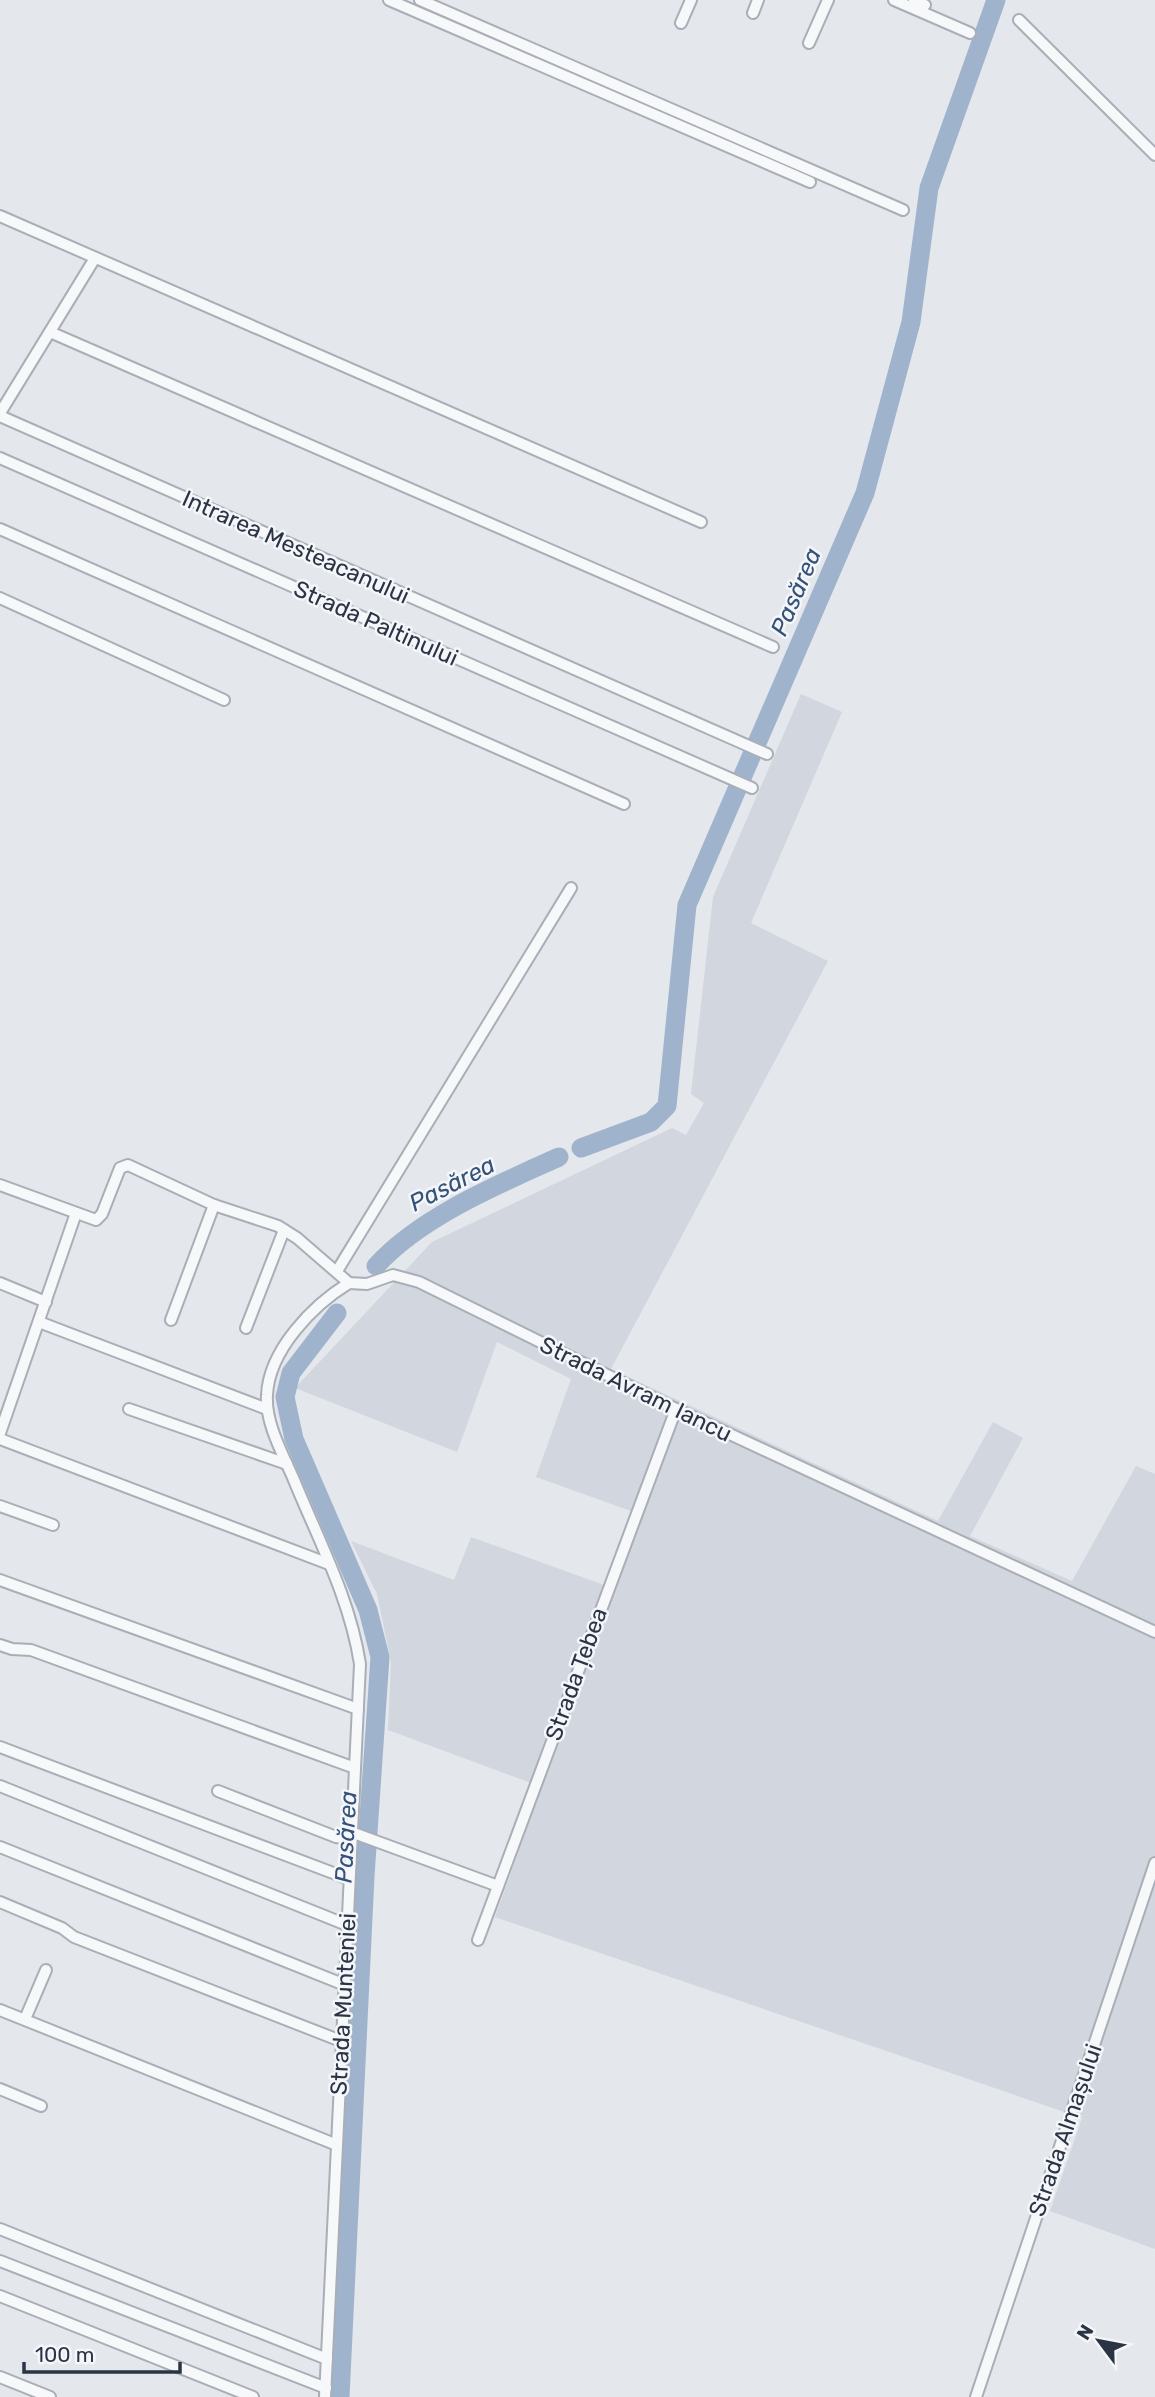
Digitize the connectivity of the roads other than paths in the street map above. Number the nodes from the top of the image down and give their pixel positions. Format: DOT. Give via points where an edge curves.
graph roads {
  1 [pos="389,0"];
  2 [pos="420,0"];
  3 [pos="691,0"];
  4 [pos="758,0"];
  5 [pos="828,0"];
  6 [pos="894,0"];
  7 [pos="753,13"];
  8 [pos="1019,20"];
  9 [pos="681,23"];
  10 [pos="970,33"];
  11 [pos="809,43"];
  12 [pos="1155,155"];
  13 [pos="810,182"];
  14 [pos="903,210"];
  15 [pos="0,216"];
  16 [pos="95,258"];
  17 [pos="50,332"];
  18 [pos="0,415"];
  19 [pos="0,458"];
  20 [pos="701,522"];
  21 [pos="0,529"];
  22 [pos="0,597"];
  23 [pos="773,647"];
  24 [pos="224,700"];
  25 [pos="767,754"];
  26 [pos="752,788"];
  27 [pos="624,804"];
  28 [pos="571,888"];
  29 [pos="0,1185"];
  30 [pos="214,1205"];
  31 [pos="76,1213"];
  32 [pos="285,1230"];
  33 [pos="337,1271"];
  34 [pos="0,1283"];
  35 [pos="349,1283"];
  36 [pos="46,1302"];
  37 [pos="171,1320"];
  38 [pos="39,1322"];
  39 [pos="246,1328"];
  40 [pos="129,1409"];
  41 [pos="267,1409"];
  42 [pos="676,1409"];
  43 [pos="0,1433"];
  44 [pos="0,1439"];
  45 [pos="287,1464"];
  46 [pos="0,1506"];
  47 [pos="52,1525"];
  48 [pos="329,1564"];
  49 [pos="0,1580"];
  50 [pos="1155,1632"];
  51 [pos="0,1644"];
  52 [pos="358,1709"];
  53 [pos="0,1747"];
  54 [pos="355,1768"];
  55 [pos="0,1786"];
  56 [pos="218,1791"];
  57 [pos="354,1836"];
  58 [pos="0,1847"];
  59 [pos="1155,1863"];
  60 [pos="349,1879"];
  61 [pos="498,1886"];
  62 [pos="0,1902"];
  63 [pos="347,1925"];
  64 [pos="478,1940"];
  65 [pos="46,1970"];
  66 [pos="345,1985"];
  67 [pos="0,2010"];
  68 [pos="25,2020"];
  69 [pos="341,2042"];
  70 [pos="0,2089"];
  71 [pos="41,2106"];
  72 [pos="337,2145"];
  73 [pos="0,2229"];
  74 [pos="0,2261"];
  75 [pos="0,2296"];
  76 [pos="36,2317"];
  77 [pos="327,2359"];
  78 [pos="164,2362"];
  79 [pos="0,2377"];
  80 [pos="325,2393"];
  81 [pos="50,2397"];
  82 [pos="253,2397"];
  83 [pos="976,2397"];
  1 -- 13 [label="street"];
  2 -- 14 [label="street"];
  3 -- 9 [label="street"];
  4 -- 7 [label="street"];
  5 -- 11 [label="street"];
  6 -- 10 [label="street"];
  8 -- 12 [label="street"];
  15 -- 16 [label="street"];
  16 -- 17 [label="street"];
  16 -- 20 [label="street"];
  17 -- 18 [label="street"];
  17 -- 23 [label="street"];
  18 -- 25 [label="street, Intrarea Mesteacanului"];
  19 -- 26 [label="street, Strada Paltinului"];
  21 -- 27 [label="street"];
  22 -- 24 [label="street"];
  28 -- 33 [label="street"];
  29 -- 31 [label="street"];
  30 -- 31 [label="street" via="123,1165 100,1219"];
  30 -- 32 [label="street"];
  30 -- 37 [label="street"];
  31 -- 36 [label="street"];
  32 -- 33 [label="street"];
  32 -- 39 [label="street"];
  33 -- 35 [label="street"];
  34 -- 36 [label="street"];
  35 -- 41 [label="street, Strada Munteniei" via="321,1303 278,1357 269,1382"];
  35 -- 42 [label="street, Strada Avram Iancu" via="367,1284 393,1275 419,1282"];
  36 -- 38 [label="street"];
  38 -- 41 [label="street"];
  38 -- 43 [label="street"];
  40 -- 45 [label="street"];
  41 -- 45 [label="street, Strada Munteniei"];
  42 -- 50 [label="street, Strada Avram Iancu"];
  42 -- 61 [label="street, Strada Țebea"];
  44 -- 48 [label="street"];
  45 -- 48 [label="street, Strada Munteniei"];
  46 -- 47 [label="street"];
  48 -- 52 [label="street, Strada Munteniei" via="355,1634 360,1664"];
  49 -- 52 [label="street"];
  51 -- 54 [label="street" via="31,1650"];
  52 -- 54 [label="street, Strada Munteniei"];
  53 -- 60 [label="street"];
  54 -- 57 [label="street, Strada Munteniei"];
  55 -- 63 [label="street"];
  56 -- 57 [label="street" via="336,1837"];
  57 -- 60 [label="street, Strada Munteniei"];
  57 -- 61 [label="street"];
  58 -- 66 [label="street"];
  59 -- 83 [label="street, Strada Almașului"];
  60 -- 63 [label="street, Strada Munteniei"];
  61 -- 64 [label="street, Strada Țebea"];
  62 -- 69 [label="street" via="74,1937"];
  63 -- 66 [label="street, Strada Munteniei"];
  65 -- 68 [label="street"];
  66 -- 69 [label="street, Strada Munteniei"];
  67 -- 68 [label="street"];
  68 -- 72 [label="street"];
  69 -- 72 [label="street, Strada Munteniei"];
  70 -- 71 [label="street"];
  72 -- 77 [label="street, Strada Munteniei"];
  73 -- 77 [label="street"];
  74 -- 80 [label="street"];
  75 -- 78 [label="street"];
  76 -- 78 [label="street" via="152,2365"];
  77 -- 80 [label="street, Strada Munteniei"];
  78 -- 82 [label="street"];
  79 -- 81 [label="street"];
}
